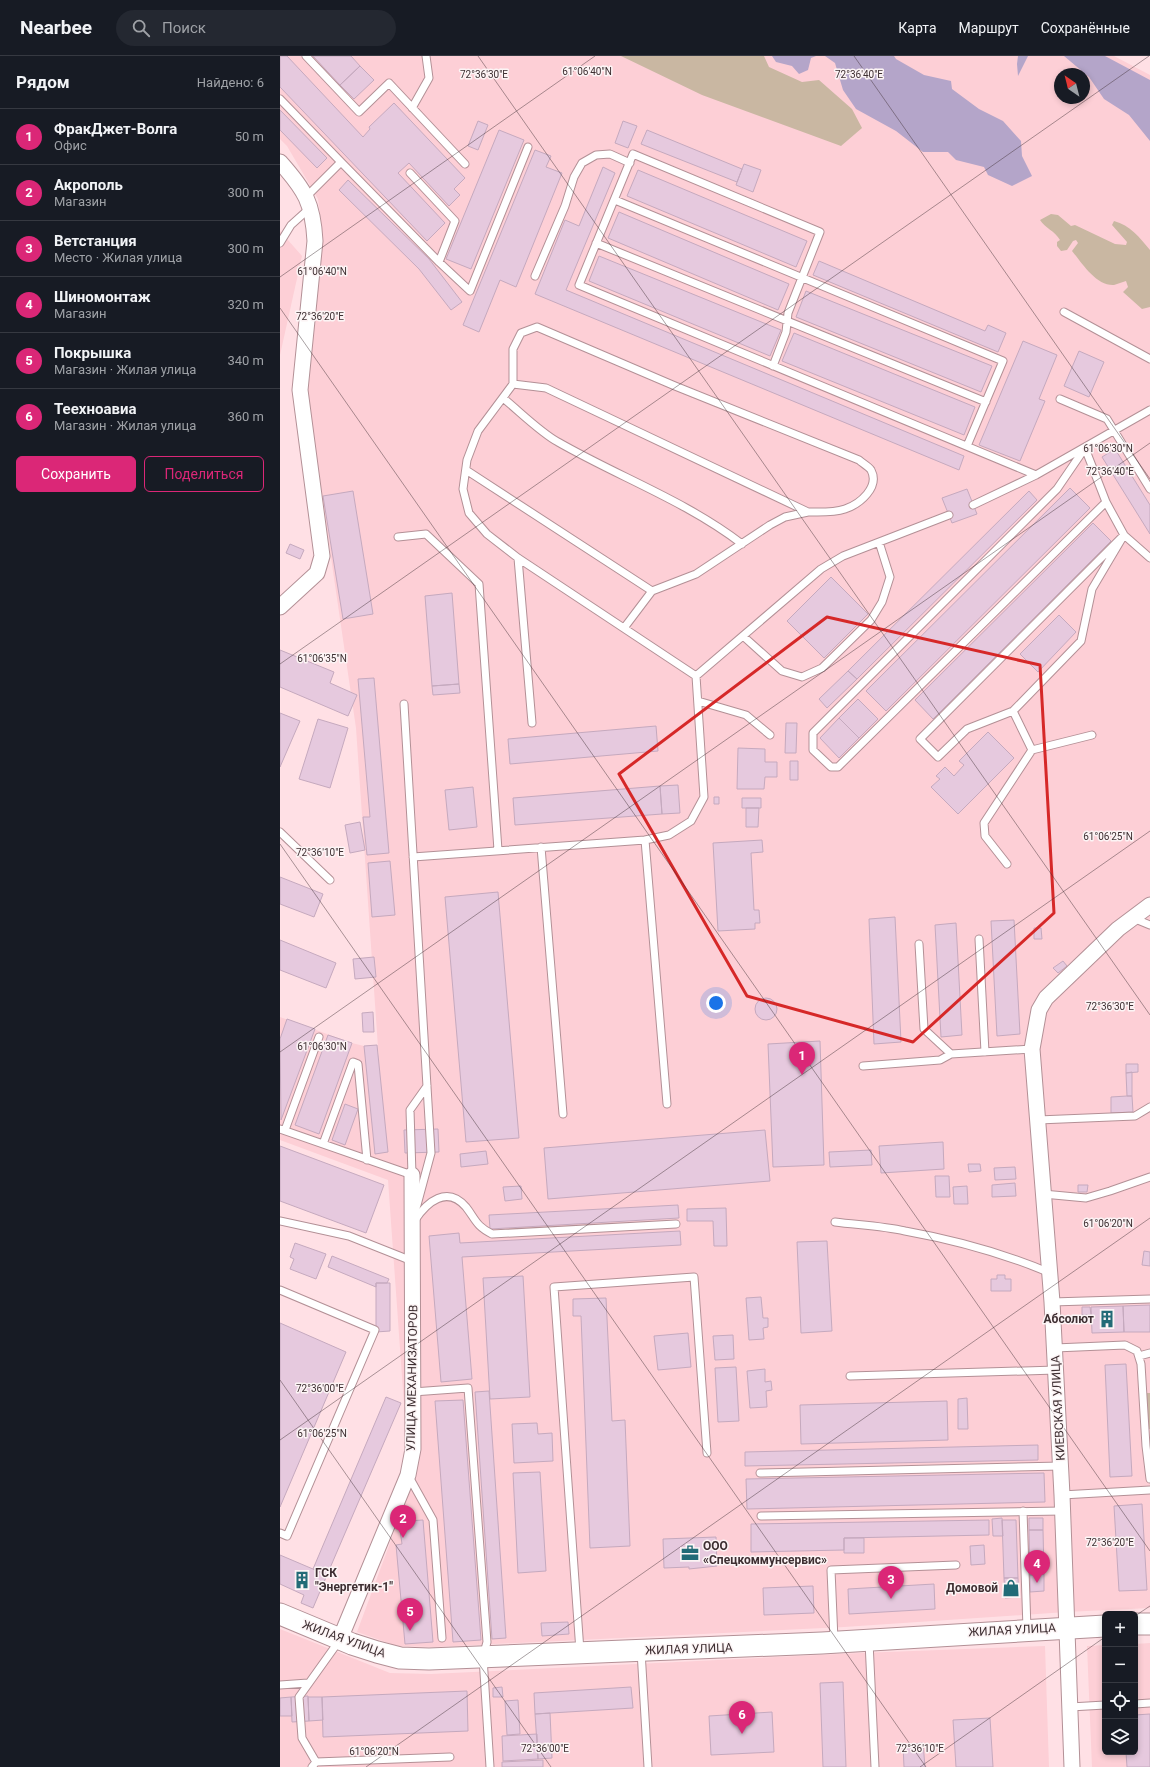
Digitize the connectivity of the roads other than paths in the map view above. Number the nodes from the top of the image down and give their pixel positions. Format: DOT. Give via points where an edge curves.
graph roads {
  1 [pos="306,56"];
  2 [pos="426,56"];
  3 [pos="280,99"];
  4 [pos="412,108"];
  5 [pos="528,147"];
  6 [pos="280,162"];
  7 [pos="341,162"];
  8 [pos="630,163"];
  9 [pos="465,164"];
  10 [pos="410,173"];
  11 [pos="615,200"];
  12 [pos="309,202"];
  13 [pos="280,243"];
  14 [pos="596,243"];
  15 [pos="439,262"];
  16 [pos="535,276"];
  17 [pos="802,278"];
  18 [pos="1064,312"];
  19 [pos="787,321"];
  20 [pos="1150,359"];
  21 [pos="773,366"];
  22 [pos="513,384"];
  23 [pos="503,398"];
  24 [pos="1060,399"];
  25 [pos="986,402"];
  26 [pos="1150,410"];
  27 [pos="1114,431"];
  28 [pos="967,446"];
  29 [pos="1085,448"];
  30 [pos="466,470"];
  31 [pos="1036,475"];
  32 [pos="1150,489"];
  33 [pos="1106,502"];
  34 [pos="973,505"];
  35 [pos="808,512"];
  36 [pos="949,515"];
  37 [pos="1124,535"];
  38 [pos="398,537"];
  39 [pos="878,542"];
  40 [pos="742,544"];
  41 [pos="518,558"];
  42 [pos="1150,558"];
  43 [pos="652,591"];
  44 [pos="280,607"];
  45 [pos="624,628"];
  46 [pos="743,636"];
  47 [pos="696,676"];
  48 [pos="698,701"];
  49 [pos="404,704"];
  50 [pos="1013,711"];
  51 [pos="532,723"];
  52 [pos="770,735"];
  53 [pos="1092,735"];
  54 [pos="1032,750"];
  55 [pos="280,832"];
  56 [pos="645,840"];
  57 [pos="541,847"];
  58 [pos="498,850"];
  59 [pos="413,857"];
  60 [pos="1007,864"];
  61 [pos="330,880"];
  62 [pos="1150,905"];
  63 [pos="1133,918"];
  64 [pos="1150,925"];
  65 [pos="979,939"];
  66 [pos="919,944"];
  67 [pos="319,1037"];
  68 [pos="1032,1049"];
  69 [pos="985,1052"];
  70 [pos="951,1054"];
  71 [pos="863,1066"];
  72 [pos="427,1086"];
  73 [pos="667,1104"];
  74 [pos="1150,1108"];
  75 [pos="563,1114"];
  76 [pos="1038,1120"];
  77 [pos="282,1130"];
  78 [pos="323,1144"];
  79 [pos="367,1160"];
  80 [pos="412,1175"];
  81 [pos="1150,1177"];
  82 [pos="1043,1194"];
  83 [pos="280,1221"];
  84 [pos="835,1222"];
  85 [pos="412,1224"];
  86 [pos="676,1224"];
  87 [pos="412,1261"];
  88 [pos="1050,1273"];
  89 [pos="280,1290"];
  90 [pos="1150,1299"];
  91 [pos="1052,1302"];
  92 [pos="1055,1348"];
  93 [pos="1150,1352"];
  94 [pos="1139,1356"];
  95 [pos="1056,1370"];
  96 [pos="850,1376"];
  97 [pos="413,1392"];
  98 [pos="707,1453"];
  99 [pos="1061,1466"];
  100 [pos="760,1473"];
  101 [pos="408,1475"];
  102 [pos="1150,1479"];
  103 [pos="1150,1490"];
  104 [pos="1062,1495"];
  105 [pos="1022,1511"];
  106 [pos="1063,1511"];
  107 [pos="761,1516"];
  108 [pos="280,1533"];
  109 [pos="956,1565"];
  110 [pos="280,1614"];
  111 [pos="1138,1624"];
  112 [pos="1150,1624"];
  113 [pos="1102,1626"];
  114 [pos="1067,1627"];
  115 [pos="1027,1630"];
  116 [pos="442,1638"];
  117 [pos="340,1639"];
  118 [pos="869,1640"];
  119 [pos="834,1642"];
  120 [pos="641,1651"];
  121 [pos="580,1654"];
  122 [pos="483,1657"];
  123 [pos="308,1683"];
  124 [pos="280,1685"];
  125 [pos="1150,1703"];
  126 [pos="1138,1704"];
  127 [pos="1102,1705"];
  128 [pos="1070,1707"];
  129 [pos="450,1757"];
  130 [pos="314,1764"];
  131 [pos="490,1767"];
  132 [pos="648,1767"];
  133 [pos="875,1767"];
  134 [pos="1072,1767"];
  1 -- 4 [label="lane" via="359,112 389,84"];
  2 -- 4 [label="lane" via="430,78"];
  3 -- 7 [label="lane"];
  4 -- 9 [label="lane"];
  5 -- 15 [label="lane" via="470,291"];
  6 -- 12 [label="street" via="297,181"];
  7 -- 12 [label="lane"];
  7 -- 15 [label="lane"];
  8 -- 11 [label="lane"];
  8 -- 16 [label="lane" via="610,154 596,154 582,163 574,177 565,206"];
  8 -- 17 [label="lane" via="633,154 820,232"];
  10 -- 15 [label="lane" via="455,221"];
  11 -- 14 [label="lane"];
  11 -- 17 [label="lane"];
  12 -- 13 [label="lane"];
  12 -- 44 [label="street" via="315,242 300,390 322,556 317,573"];
  14 -- 19 [label="lane"];
  14 -- 21 [label="lane" via="579,285"];
  17 -- 19 [label="lane"];
  17 -- 25 [label="lane" via="1003,361"];
  18 -- 20 [label="lane"];
  19 -- 21 [label="lane" via="786,332"];
  19 -- 25 [label="lane"];
  21 -- 28 [label="lane"];
  22 -- 23 [label="lane"];
  22 -- 35 [label="lane" via="546,388"];
  22 -- 35 [label="lane" via="513,349 521,333 537,327 858,460 870,469 873,480 870,491 857,503 830,512"];
  23 -- 30 [label="lane" via="478,431"];
  23 -- 40 [label="lane" via="556,442 680,504"];
  24 -- 27 [label="lane" via="1107,419"];
  25 -- 28 [label="lane"];
  26 -- 27 [label="lane"];
  27 -- 29 [label="lane"];
  27 -- 32 [label="lane"];
  28 -- 31 [label="lane"];
  29 -- 31 [label="lane"];
  29 -- 33 [label="lane"];
  29 -- 33 [label="lane" via="1057,489 813,733 813,750 831,766 838,767"];
  30 -- 41 [label="lane" via="463,489 469,513 487,534"];
  30 -- 43 [label="lane"];
  31 -- 34 [label="lane"];
  33 -- 37 [label="lane"];
  35 -- 40 [label="lane" via="784,518"];
  36 -- 39 [label="lane"];
  37 -- 42 [label="lane"];
  37 -- 50 [label="lane" via="1092,589 1082,641"];
  37 -- 50 [label="lane" via="920,739 938,757 967,729"];
  38 -- 58 [label="lane" via="426,534 479,584"];
  39 -- 46 [label="lane" via="843,556 821,569"];
  39 -- 46 [label="lane" via="890,577 882,602 871,620 822,668 802,677 782,671"];
  40 -- 43 [label="lane" via="696,574"];
  41 -- 45 [label="lane"];
  41 -- 51 [label="lane"];
  43 -- 45 [label="lane"];
  45 -- 47 [label="lane"];
  46 -- 47 [label="lane"];
  47 -- 48 [label="lane"];
  48 -- 52 [label="lane" via="746,716"];
  48 -- 56 [label="lane" via="704,797 691,821 669,835"];
  49 -- 59 [label="lane"];
  50 -- 54 [label="lane"];
  53 -- 54 [label="lane"];
  54 -- 60 [label="lane" via="984,823 985,836"];
  55 -- 61 [label="lane"];
  56 -- 57 [label="lane"];
  56 -- 73 [label="lane"];
  57 -- 58 [label="lane"];
  57 -- 75 [label="lane"];
  58 -- 59 [label="lane"];
  59 -- 72 [label="lane"];
  62 -- 63 [label="street, КИЕВСКАЯ УЛИЦА"];
  63 -- 64 [label="lane"];
  63 -- 68 [label="street, КИЕВСКАЯ УЛИЦА" via="1118,929 1046,998 1039,1010"];
  65 -- 69 [label="lane"];
  66 -- 70 [label="lane" via="924,1029"];
  67 -- 77 [label="lane"];
  68 -- 69 [label="lane"];
  68 -- 76 [label="street, КИЕВСКАЯ УЛИЦА"];
  69 -- 70 [label="lane"];
  70 -- 71 [label="lane" via="940,1060"];
  72 -- 80 [label="lane" via="410,1110"];
  72 -- 85 [label="lane" via="431,1153"];
  74 -- 76 [label="lane" via="1135,1116"];
  76 -- 82 [label="street, КИЕВСКАЯ УЛИЦА"];
  77 -- 78 [label="lane"];
  78 -- 79 [label="lane"];
  78 -- 79 [label="lane" via="353,1062 358,1064"];
  79 -- 80 [label="lane"];
  80 -- 85 [label="street, УЛИЦА МЕХАНИЗАТОРОВ"];
  81 -- 82 [label="lane" via="1086,1198"];
  82 -- 88 [label="street, КИЕВСКАЯ УЛИЦА"];
  83 -- 87 [label="lane" via="349,1236"];
  84 -- 88 [label="lane" via="904,1230 976,1246"];
  85 -- 86 [label="lane" via="423,1208 434,1200 445,1197 456,1199 465,1206 481,1229 492,1234"];
  85 -- 87 [label="street, УЛИЦА МЕХАНИЗАТОРОВ"];
  87 -- 97 [label="street, УЛИЦА МЕХАНИЗАТОРОВ"];
  88 -- 91 [label="street, КИЕВСКАЯ УЛИЦА"];
  89 -- 108 [label="lane" via="375,1330 287,1536"];
  90 -- 91 [label="lane"];
  91 -- 92 [label="street, КИЕВСКАЯ УЛИЦА"];
  92 -- 94 [label="lane" via="1125,1345 1132,1347"];
  92 -- 95 [label="street, КИЕВСКАЯ УЛИЦА"];
  93 -- 94 [label="lane"];
  94 -- 102 [label="lane"];
  95 -- 96 [label="lane"];
  95 -- 99 [label="street, КИЕВСКАЯ УЛИЦА"];
  97 -- 101 [label="street, УЛИЦА МЕХАНИЗАТОРОВ" via="413,1448"];
  97 -- 122 [label="lane" via="468,1388 487,1642"];
  98 -- 121 [label="lane" via="694,1277 554,1287"];
  99 -- 100 [label="lane"];
  99 -- 104 [label="street, КИЕВСКАЯ УЛИЦА"];
  101 -- 116 [label="lane" via="433,1520"];
  101 -- 117 [label="street, УЛИЦА МЕХАНИЗАТОРОВ"];
  103 -- 104 [label="lane"];
  104 -- 106 [label="street, КИЕВСКАЯ УЛИЦА"];
  105 -- 106 [label="lane"];
  105 -- 107 [label="lane"];
  105 -- 115 [label="lane"];
  106 -- 114 [label="street, КИЕВСКАЯ УЛИЦА"];
  109 -- 119 [label="lane" via="831,1570"];
  110 -- 117 [label="main road, ЖИЛАЯ УЛИЦА"];
  111 -- 112 [label="main road"];
  113 -- 114 [label="main road, ЖИЛАЯ УЛИЦА"];
  114 -- 115 [label="main road, ЖИЛАЯ УЛИЦА"];
  114 -- 128 [label="street, КИЕВСКАЯ УЛИЦА"];
  115 -- 118 [label="main road, ЖИЛАЯ УЛИЦА"];
  117 -- 122 [label="main road, ЖИЛАЯ УЛИЦА" via="400,1658"];
  117 -- 123 [label="lane"];
  118 -- 119 [label="main road, ЖИЛАЯ УЛИЦА"];
  118 -- 133 [label="lane"];
  119 -- 120 [label="main road, ЖИЛАЯ УЛИЦА"];
  120 -- 121 [label="main road, ЖИЛАЯ УЛИЦА"];
  120 -- 132 [label="lane"];
  121 -- 122 [label="main road, ЖИЛАЯ УЛИЦА"];
  122 -- 131 [label="lane"];
  123 -- 124 [label="lane"];
  123 -- 130 [label="lane" via="299,1696 302,1738"];
  125 -- 126 [label="lane"];
  127 -- 128 [label="lane"];
  128 -- 134 [label="street, КИЕВСКАЯ УЛИЦА"];
  129 -- 130 [label="lane"];
}
